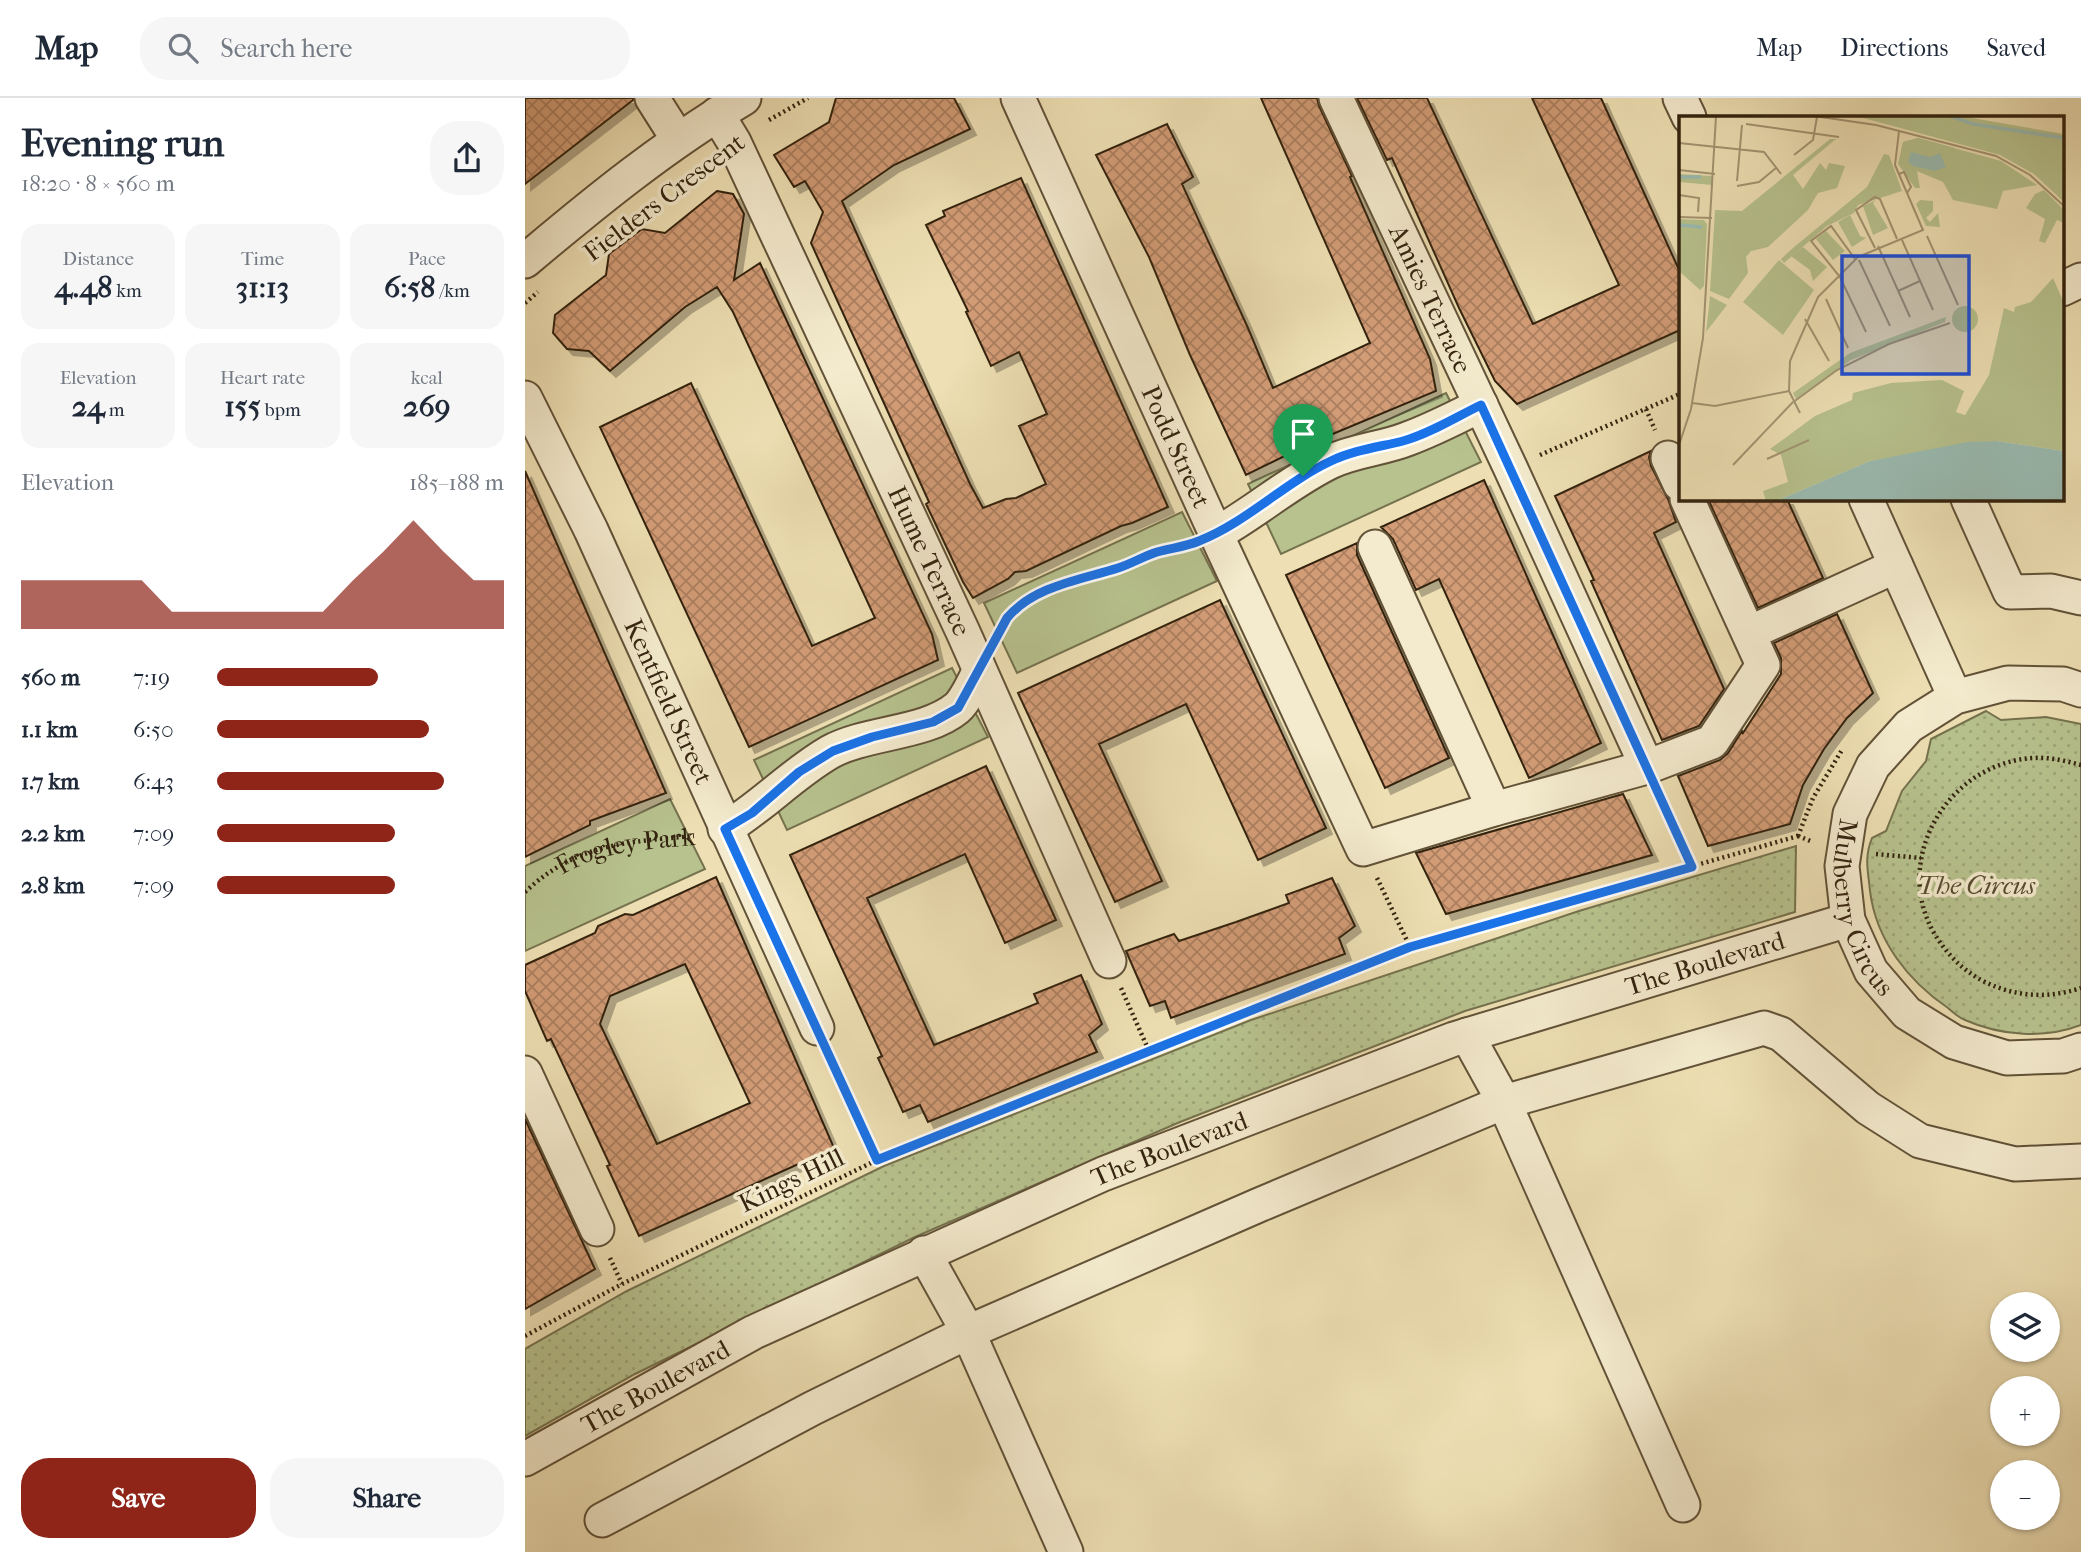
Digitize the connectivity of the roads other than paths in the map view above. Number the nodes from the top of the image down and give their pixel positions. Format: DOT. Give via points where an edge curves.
graph roads {
  1 [pos="1018,98"];
  2 [pos="1336,98"];
  3 [pos="1680,98"];
  4 [pos="731,106"];
  5 [pos="1689,116"];
  6 [pos="664,117"];
  7 [pos="525,261"];
  8 [pos="2081,280"];
  9 [pos="2063,289"];
  10 [pos="525,398"];
  11 [pos="1481,405"];
  12 [pos="1687,500"];
  13 [pos="1865,500"];
  14 [pos="1968,500"];
  15 [pos="1216,534"];
  16 [pos="1375,548"];
  17 [pos="1896,566"];
  18 [pos="2081,598"];
  19 [pos="1749,633"];
  20 [pos="979,672"];
  21 [pos="2081,690"];
  22 [pos="1955,698"];
  23 [pos="1647,768"];
  24 [pos="1494,809"];
  25 [pos="725,829"];
  26 [pos="1848,920"];
  27 [pos="1109,961"];
  28 [pos="817,1028"];
  29 [pos="1467,1035"];
  30 [pos="2081,1050"];
  31 [pos="525,1073"];
  32 [pos="1504,1102"];
  33 [pos="2081,1161"];
  34 [pos="597,1228"];
  35 [pos="924,1253"];
  36 [pos="968,1332"];
  37 [pos="525,1459"];
  38 [pos="1683,1505"];
  39 [pos="603,1520"];
  40 [pos="1066,1552"];
  1 -- 15 [label="street, Podd Street"];
  2 -- 11 [label="street, Amies Terrace"];
  3 -- 5 [label="street"];
  4 -- 6 [label="street, Fielders Crescent"];
  4 -- 20 [label="street, Hume Terrace" via="734,142"];
  6 -- 7 [label="street, Fielders Crescent" via="595,202"];
  8 -- 9 [label="street"];
  10 -- 25 [label="street, Kentfield Street" via="591,530"];
  11 -- 15 [label="street" via="1406,440 1332,461"];
  11 -- 23 [label="street, Amies Terrace"];
  12 -- 19 [label="street"];
  13 -- 17 [label="street"];
  14 -- 18 [label="street" via="2010,592 2051,591"];
  15 -- 24 [label="street, Podd Street" via="1363,849"];
  16 -- 24 [label="street"];
  17 -- 19 [label="street"];
  17 -- 22 [label="street"];
  19 -- 23 [label="street" via="1763,665 1712,742"];
  20 -- 25 [label="street, Frogley Park" via="958,708 933,722 833,751"];
  20 -- 27 [label="street, Hume Terrace"];
  21 -- 22 [label="street, Mulberry Circus" via="2063,684 2008,683"];
  22 -- 26 [label="street, Mulberry Circus" via="1909,726 1874,766 1850,814 1842,866"];
  23 -- 24 [label="street"];
  25 -- 28 [label="street, Kentfield Street"];
  26 -- 29 [label="street, The Boulevard"];
  26 -- 30 [label="street, Mulberry Circus" via="1879,981 1907,1013 1954,1042 2007,1058 2063,1056"];
  29 -- 32 [label="street"];
  29 -- 35 [label="street, The Boulevard" via="1103,1174"];
  31 -- 34 [label="street"];
  32 -- 33 [label="street" via="1764,1028 1781,1034 1868,1108 1920,1141 2015,1164"];
  32 -- 36 [label="street"];
  32 -- 38 [label="street"];
  35 -- 36 [label="street"];
  35 -- 37 [label="street, The Boulevard" via="754,1332"];
  36 -- 39 [label="street"];
  36 -- 40 [label="street"];
}
